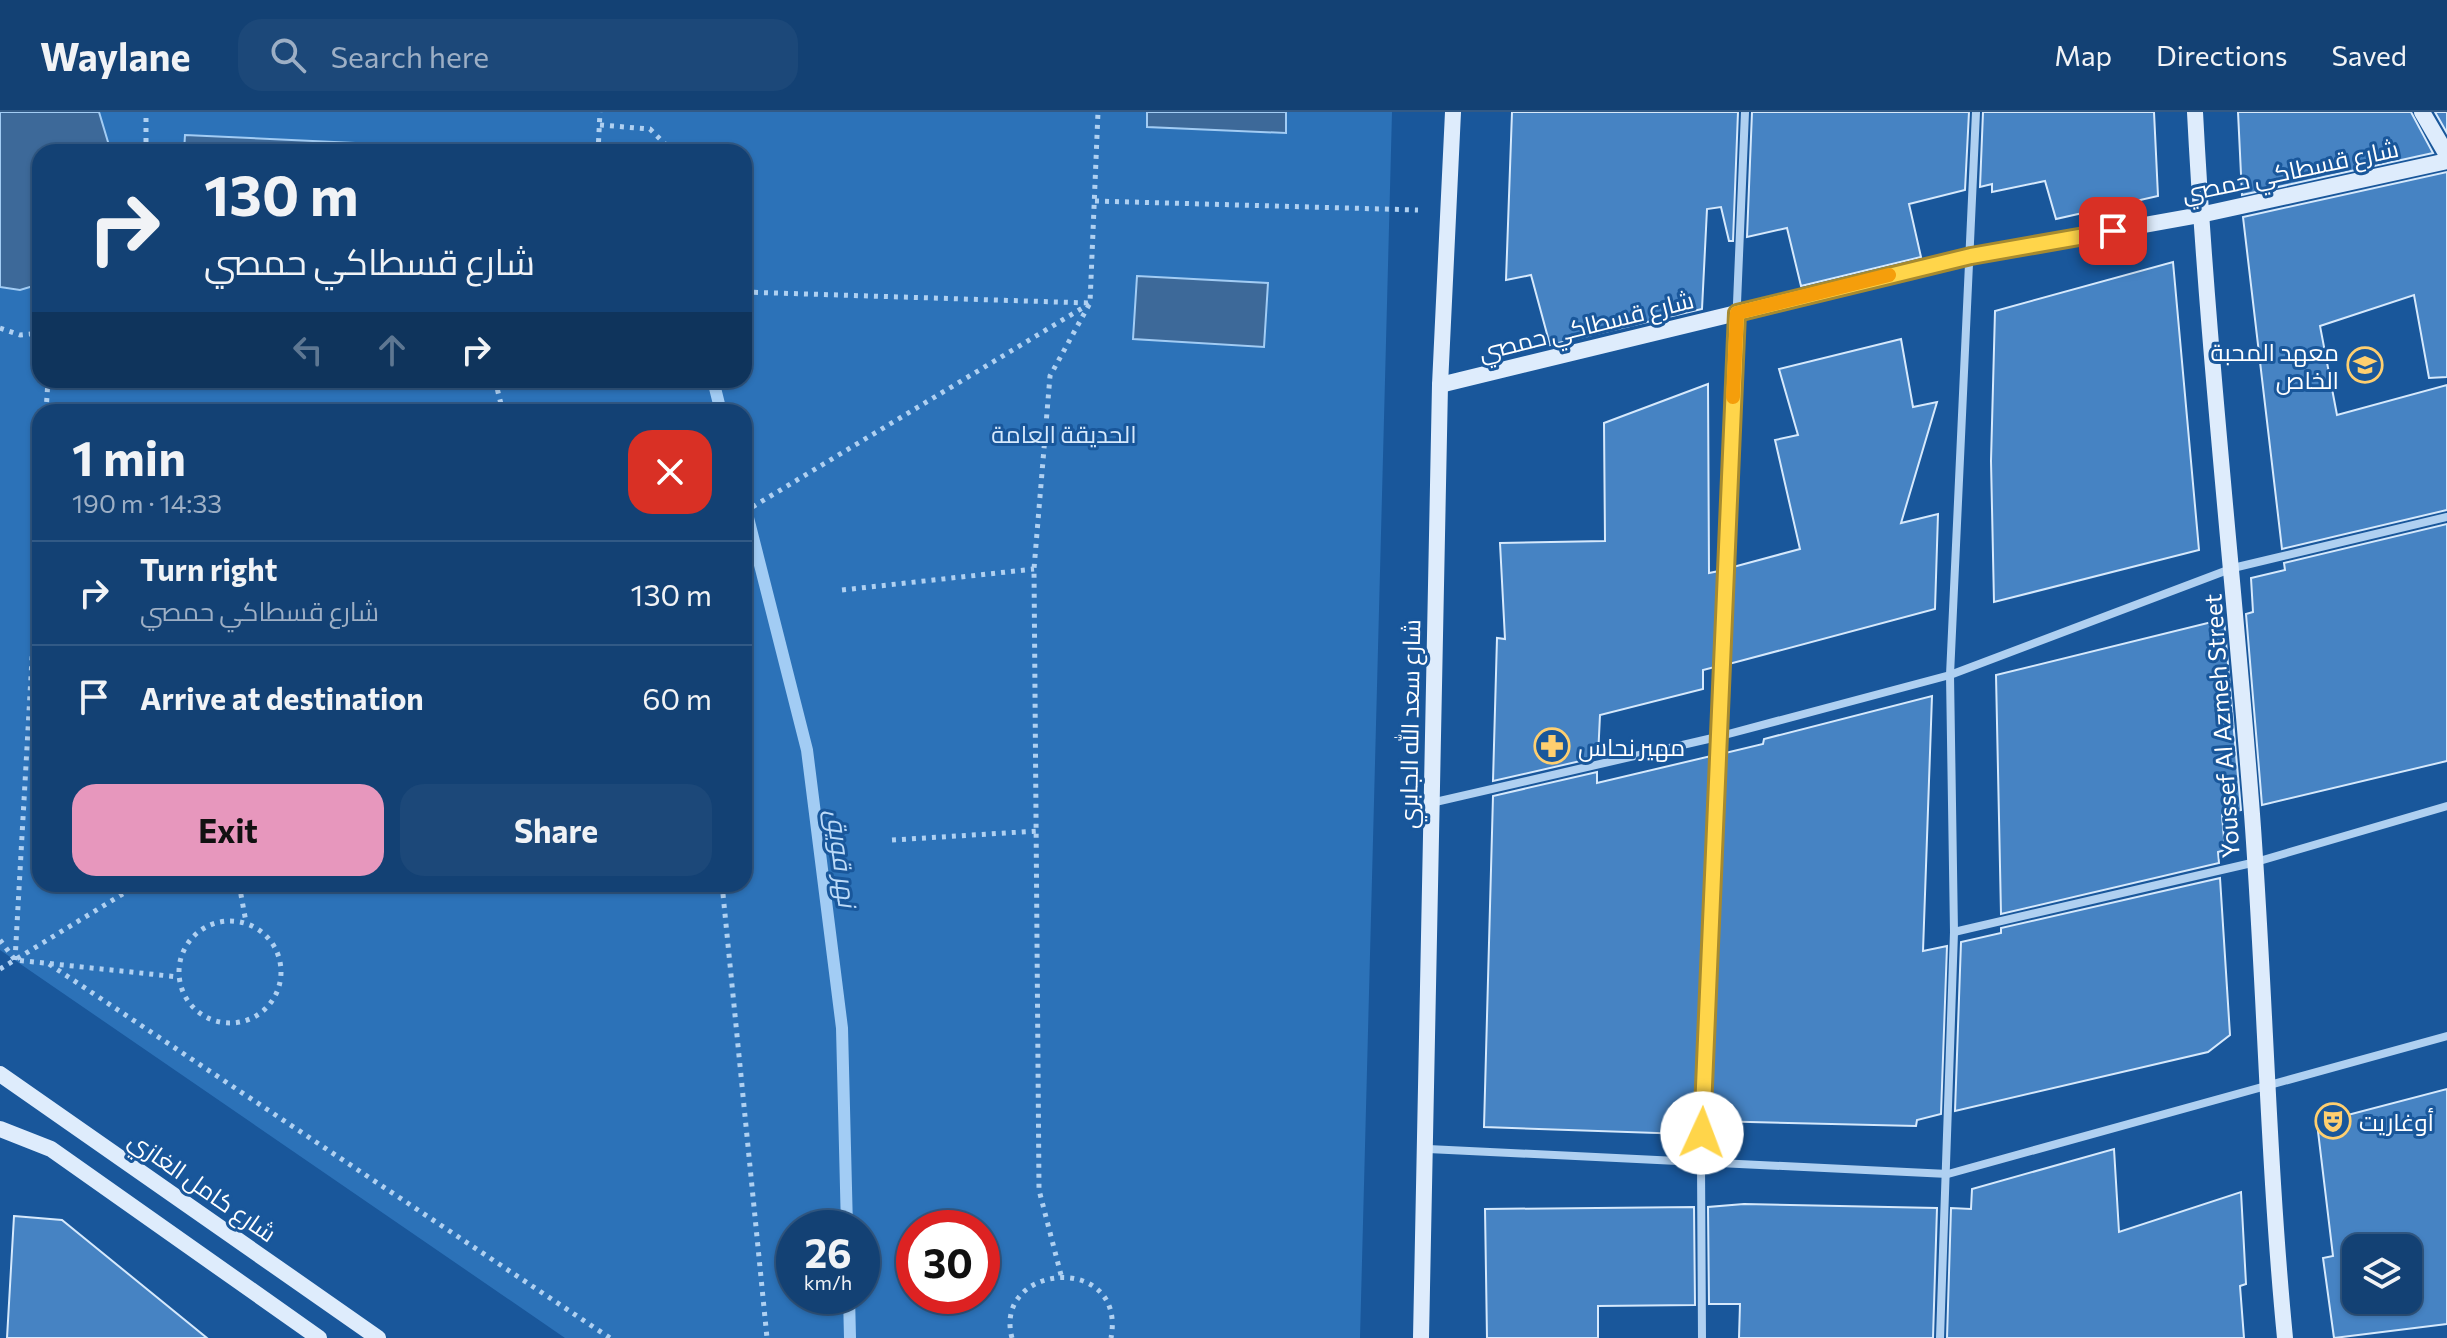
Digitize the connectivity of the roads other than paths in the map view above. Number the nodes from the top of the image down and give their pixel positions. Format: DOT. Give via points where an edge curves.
graph roads {
  1 [pos="1453,112"];
  2 [pos="1745,112"];
  3 [pos="1976,112"];
  4 [pos="2195,112"];
  5 [pos="2422,112"];
  6 [pos="2447,155"];
  7 [pos="2447,161"];
  8 [pos="2200,215"];
  9 [pos="1971,256"];
  10 [pos="1737,313"];
  11 [pos="1440,385"];
  12 [pos="2447,517"];
  13 [pos="2233,568"];
  14 [pos="1950,675"];
  15 [pos="1717,737"];
  16 [pos="1431,803"];
  17 [pos="2447,806"];
  18 [pos="2256,862"];
  19 [pos="1954,932"];
  20 [pos="2447,1036"];
  21 [pos="0,1074"];
  22 [pos="2269,1087"];
  23 [pos="0,1129"];
  24 [pos="1428,1149"];
  25 [pos="1701,1163"];
  26 [pos="1948,1174"];
  27 [pos="319,1338"];
  28 [pos="378,1338"];
  29 [pos="1421,1338"];
  30 [pos="1702,1338"];
  31 [pos="1940,1338"];
  32 [pos="2285,1338"];
  1 -- 11 [label="main road, شارع سعد الله الجابري"];
  2 -- 10 [label="street"];
  3 -- 9 [label="street"];
  4 -- 8 [label="main road, Youssef Al Azmeh Street"];
  5 -- 6 [label="main road"];
  7 -- 8 [label="main road, شارع قسطاكي حمصي"];
  8 -- 9 [label="main road, شارع قسطاكي حمصي"];
  8 -- 13 [label="main road, Youssef Al Azmeh Street"];
  9 -- 10 [label="main road, شارع قسطاكي حمصي"];
  9 -- 14 [label="street"];
  10 -- 11 [label="main road, شارع قسطاكي حمصي"];
  10 -- 15 [label="street"];
  11 -- 16 [label="main road, شارع سعد الله الجابري"];
  12 -- 13 [label="street"];
  13 -- 14 [label="street"];
  13 -- 18 [label="main road, Youssef Al Azmeh Street"];
  14 -- 15 [label="street"];
  14 -- 19 [label="street"];
  15 -- 16 [label="street"];
  15 -- 25 [label="street"];
  16 -- 24 [label="main road, شارع سعد الله الجابري"];
  17 -- 18 [label="street"];
  18 -- 19 [label="street"];
  18 -- 22 [label="main road, Youssef Al Azmeh Street"];
  19 -- 26 [label="street"];
  20 -- 22 [label="street"];
  21 -- 28 [label="main road, شارع كامل الغازي"];
  22 -- 26 [label="street"];
  22 -- 32 [label="main road, Youssef Al Azmeh Street"];
  23 -- 27 [label="main road" via="51,1149"];
  24 -- 25 [label="street"];
  24 -- 29 [label="main road, شارع سعد الله الجابري"];
  25 -- 26 [label="street"];
  25 -- 30 [label="street"];
  26 -- 31 [label="street"];
}
